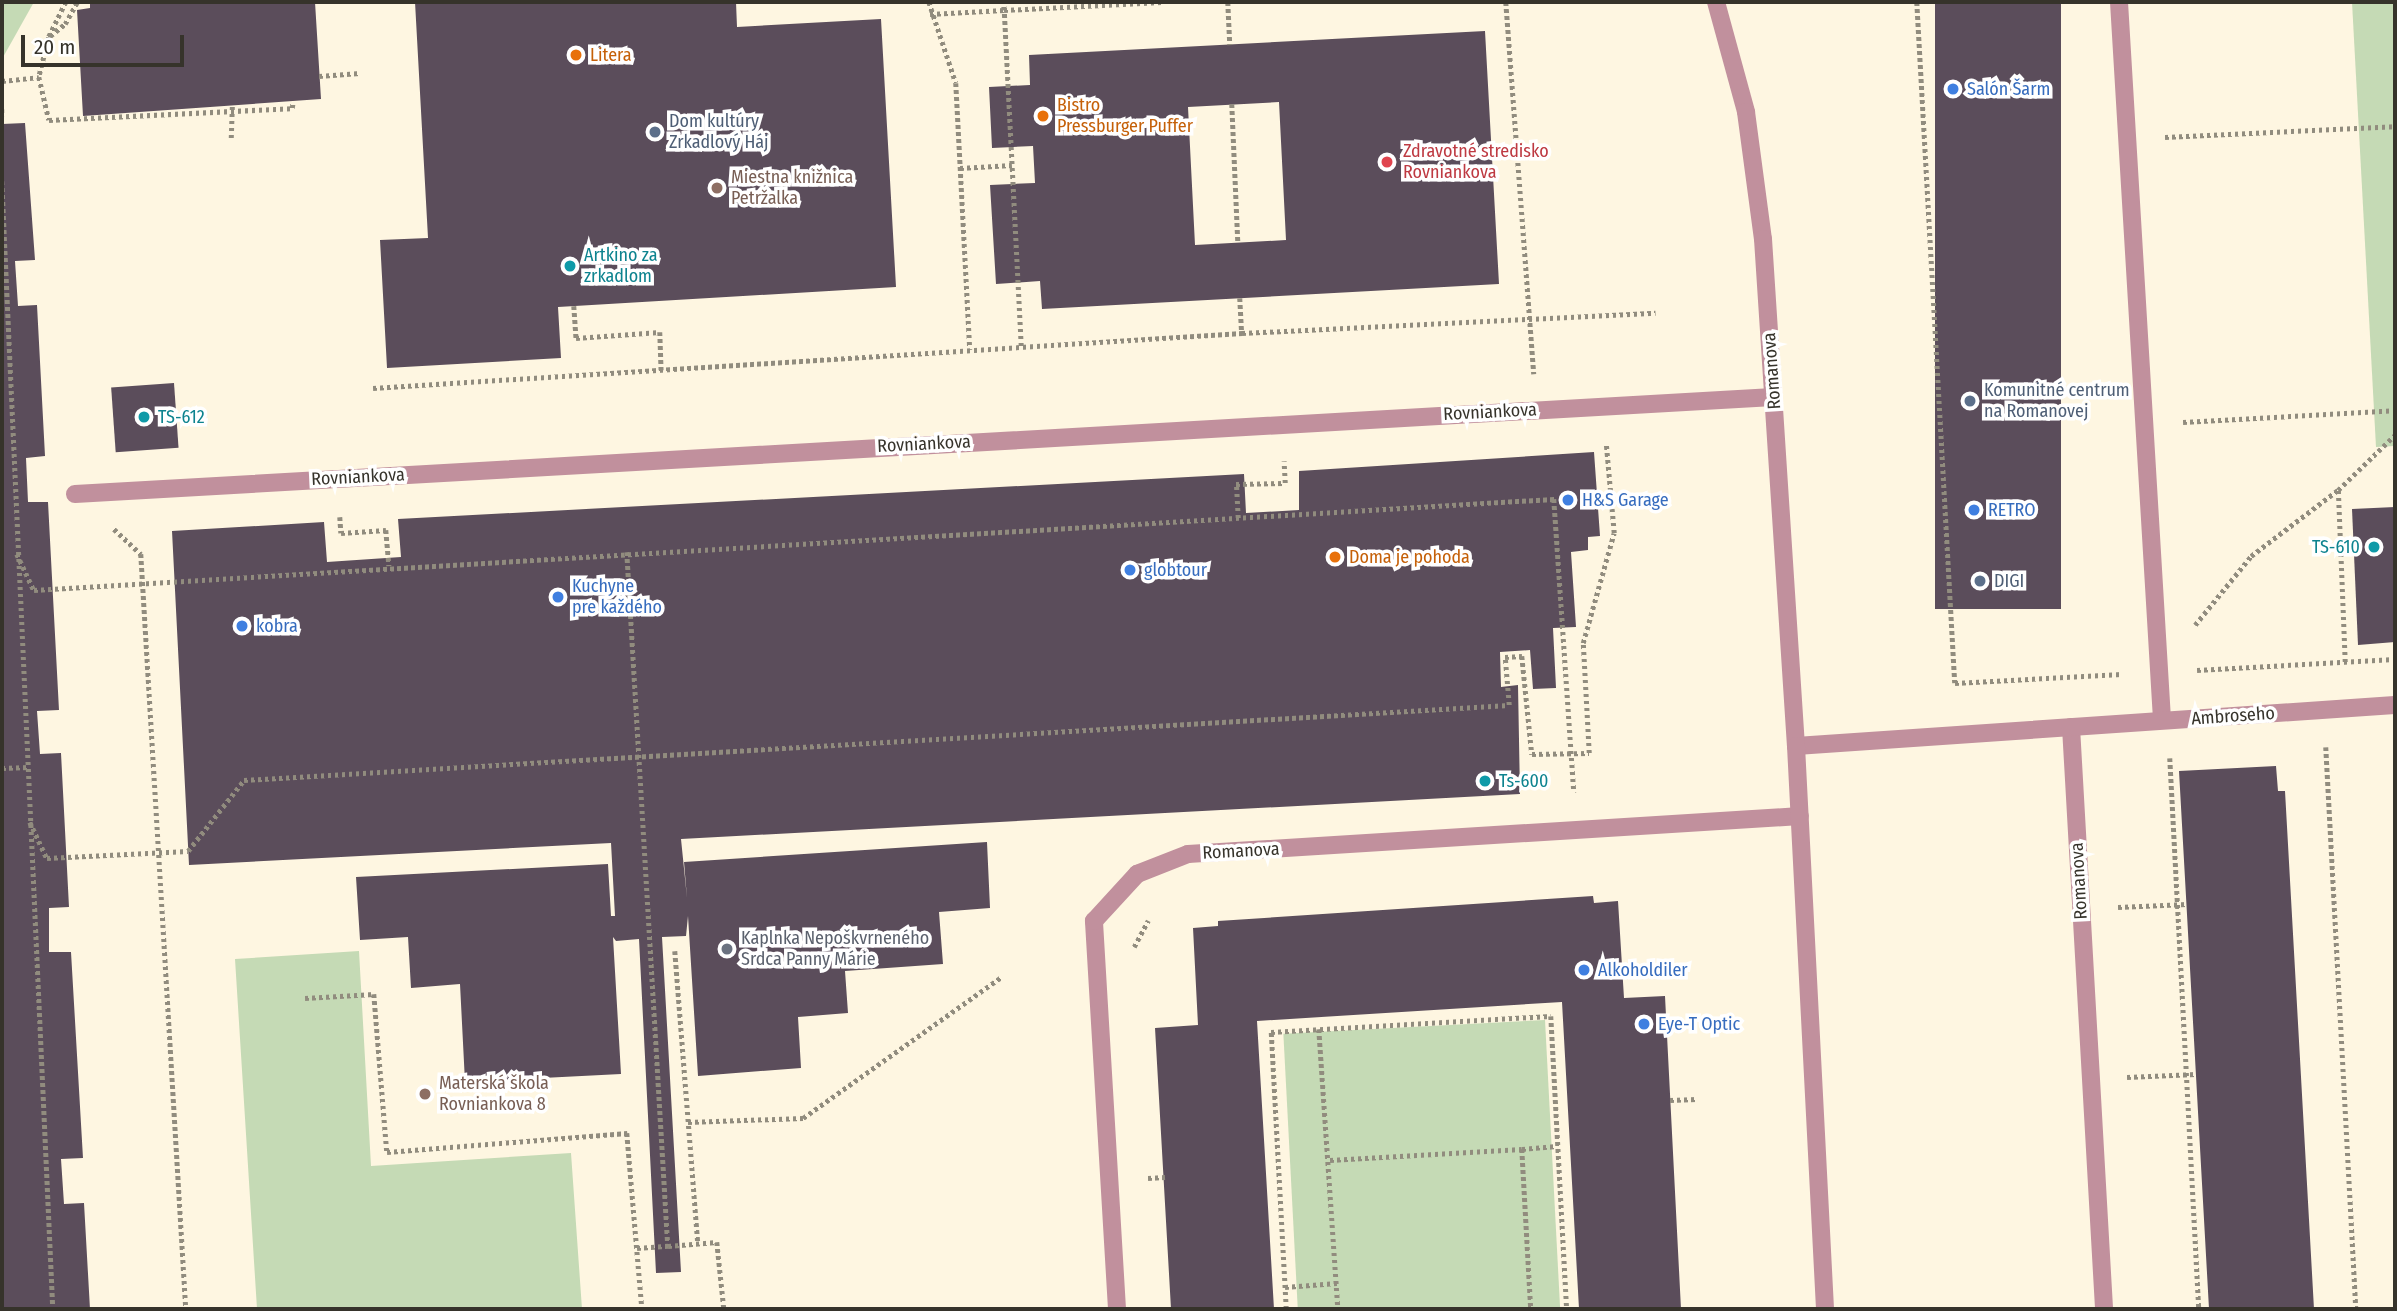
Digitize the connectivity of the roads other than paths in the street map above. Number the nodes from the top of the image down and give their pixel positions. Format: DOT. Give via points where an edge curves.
graph roads {
  1 [pos="1716,2"];
  2 [pos="2119,2"];
  3 [pos="1773,397"];
  4 [pos="75,494"];
  5 [pos="2395,705"];
  6 [pos="2162,720"];
  7 [pos="2071,727"];
  8 [pos="1796,746"];
  9 [pos="1800,816"];
  10 [pos="1117,1309"];
  11 [pos="1825,1309"];
  12 [pos="2104,1309"];
  1 -- 3 [label="street, Romanova" via="1732,51 1755,176"];
  2 -- 6 [label="street"];
  3 -- 4 [label="street, Rovniankova"];
  3 -- 8 [label="street, Romanova"];
  5 -- 6 [label="street, Ambroseho"];
  6 -- 7 [label="street, Ambroseho"];
  7 -- 8 [label="street"];
  7 -- 12 [label="street, Romanova"];
  8 -- 9 [label="street, Romanova"];
  9 -- 10 [label="street, Romanova" via="1188,854 1137,874 1094,921"];
  9 -- 11 [label="street, Romanova"];
}
